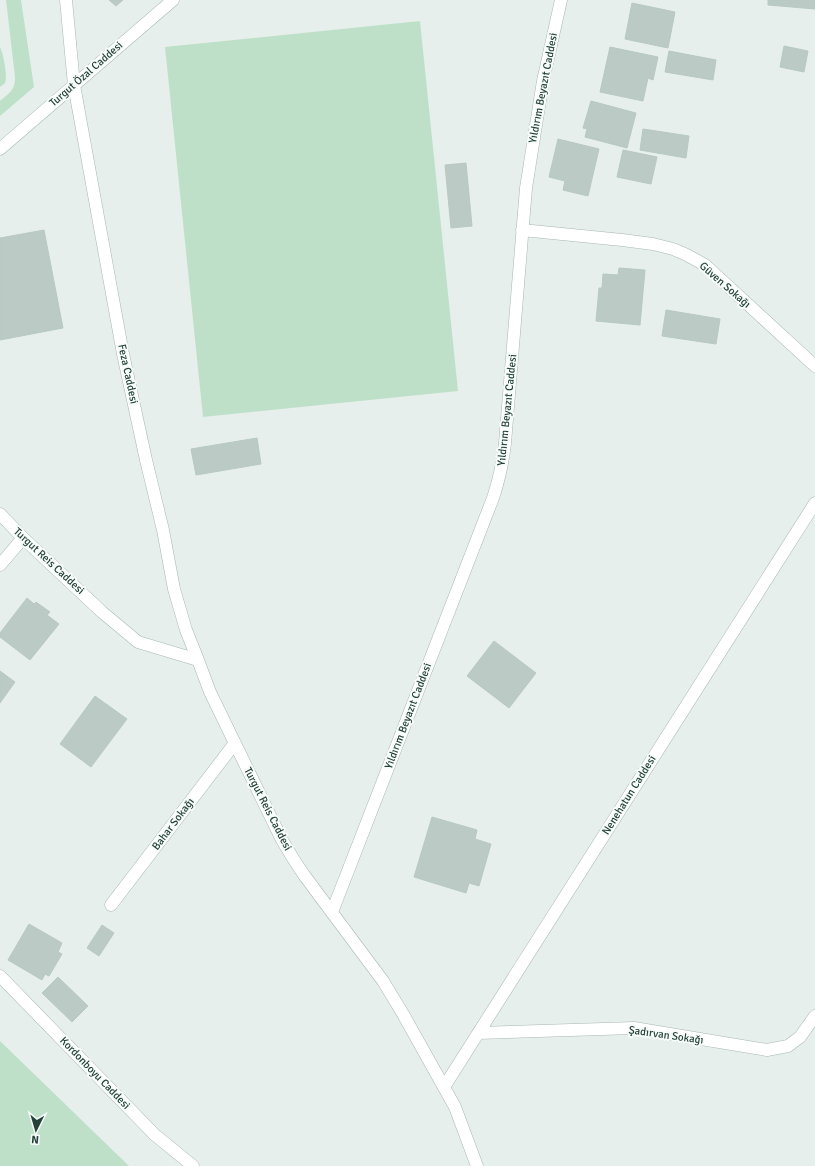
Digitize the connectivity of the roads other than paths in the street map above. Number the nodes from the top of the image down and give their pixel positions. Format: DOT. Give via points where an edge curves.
graph roads {
  1 [pos="66,0"];
  2 [pos="173,0"];
  3 [pos="561,0"];
  4 [pos="74,85"];
  5 [pos="0,149"];
  6 [pos="522,230"];
  7 [pos="815,366"];
  8 [pos="815,503"];
  9 [pos="0,514"];
  10 [pos="23,538"];
  11 [pos="0,565"];
  12 [pos="198,660"];
  13 [pos="235,743"];
  14 [pos="111,905"];
  15 [pos="332,912"];
  16 [pos="0,976"];
  17 [pos="815,1016"];
  18 [pos="478,1033"];
  19 [pos="444,1087"];
  20 [pos="193,1166"];
  21 [pos="477,1166"];
  1 -- 4 [label="street, Feza Caddesi"];
  2 -- 4 [label="street, Turgut Özal Caddesi"];
  3 -- 6 [label="street, Yıldırım Beyazıt Caddesi" via="532,144"];
  4 -- 5 [label="street, Turgut Özal Caddesi"];
  4 -- 12 [label="street, Feza Caddesi" via="122,346 146,460 174,589"];
  6 -- 7 [label="street, Güven Sokağı" via="646,243 687,255 705,266"];
  6 -- 15 [label="street, Yıldırım Beyazıt Caddesi" via="505,443 498,482"];
  8 -- 18 [label="street, Nenehatun Caddesi"];
  9 -- 10 [label="street, Turgut Reis Caddesi"];
  10 -- 11 [label="street"];
  10 -- 12 [label="street, Turgut Reis Caddesi" via="138,642"];
  12 -- 13 [label="street, Turgut Reis Caddesi" via="210,692"];
  13 -- 14 [label="street, Bahar Sokağı"];
  13 -- 15 [label="street, Turgut Reis Caddesi" via="290,853"];
  15 -- 19 [label="street, Turgut Reis Caddesi" via="383,981"];
  16 -- 20 [label="street, Kordonboyu Caddesi" via="155,1135"];
  17 -- 18 [label="street, Şadırvan Sokağı" via="800,1037 788,1046 767,1050 634,1028"];
  18 -- 19 [label="street, Nenehatun Caddesi"];
  19 -- 21 [label="street, Turgut Reis Caddesi" via="455,1107"];
}
